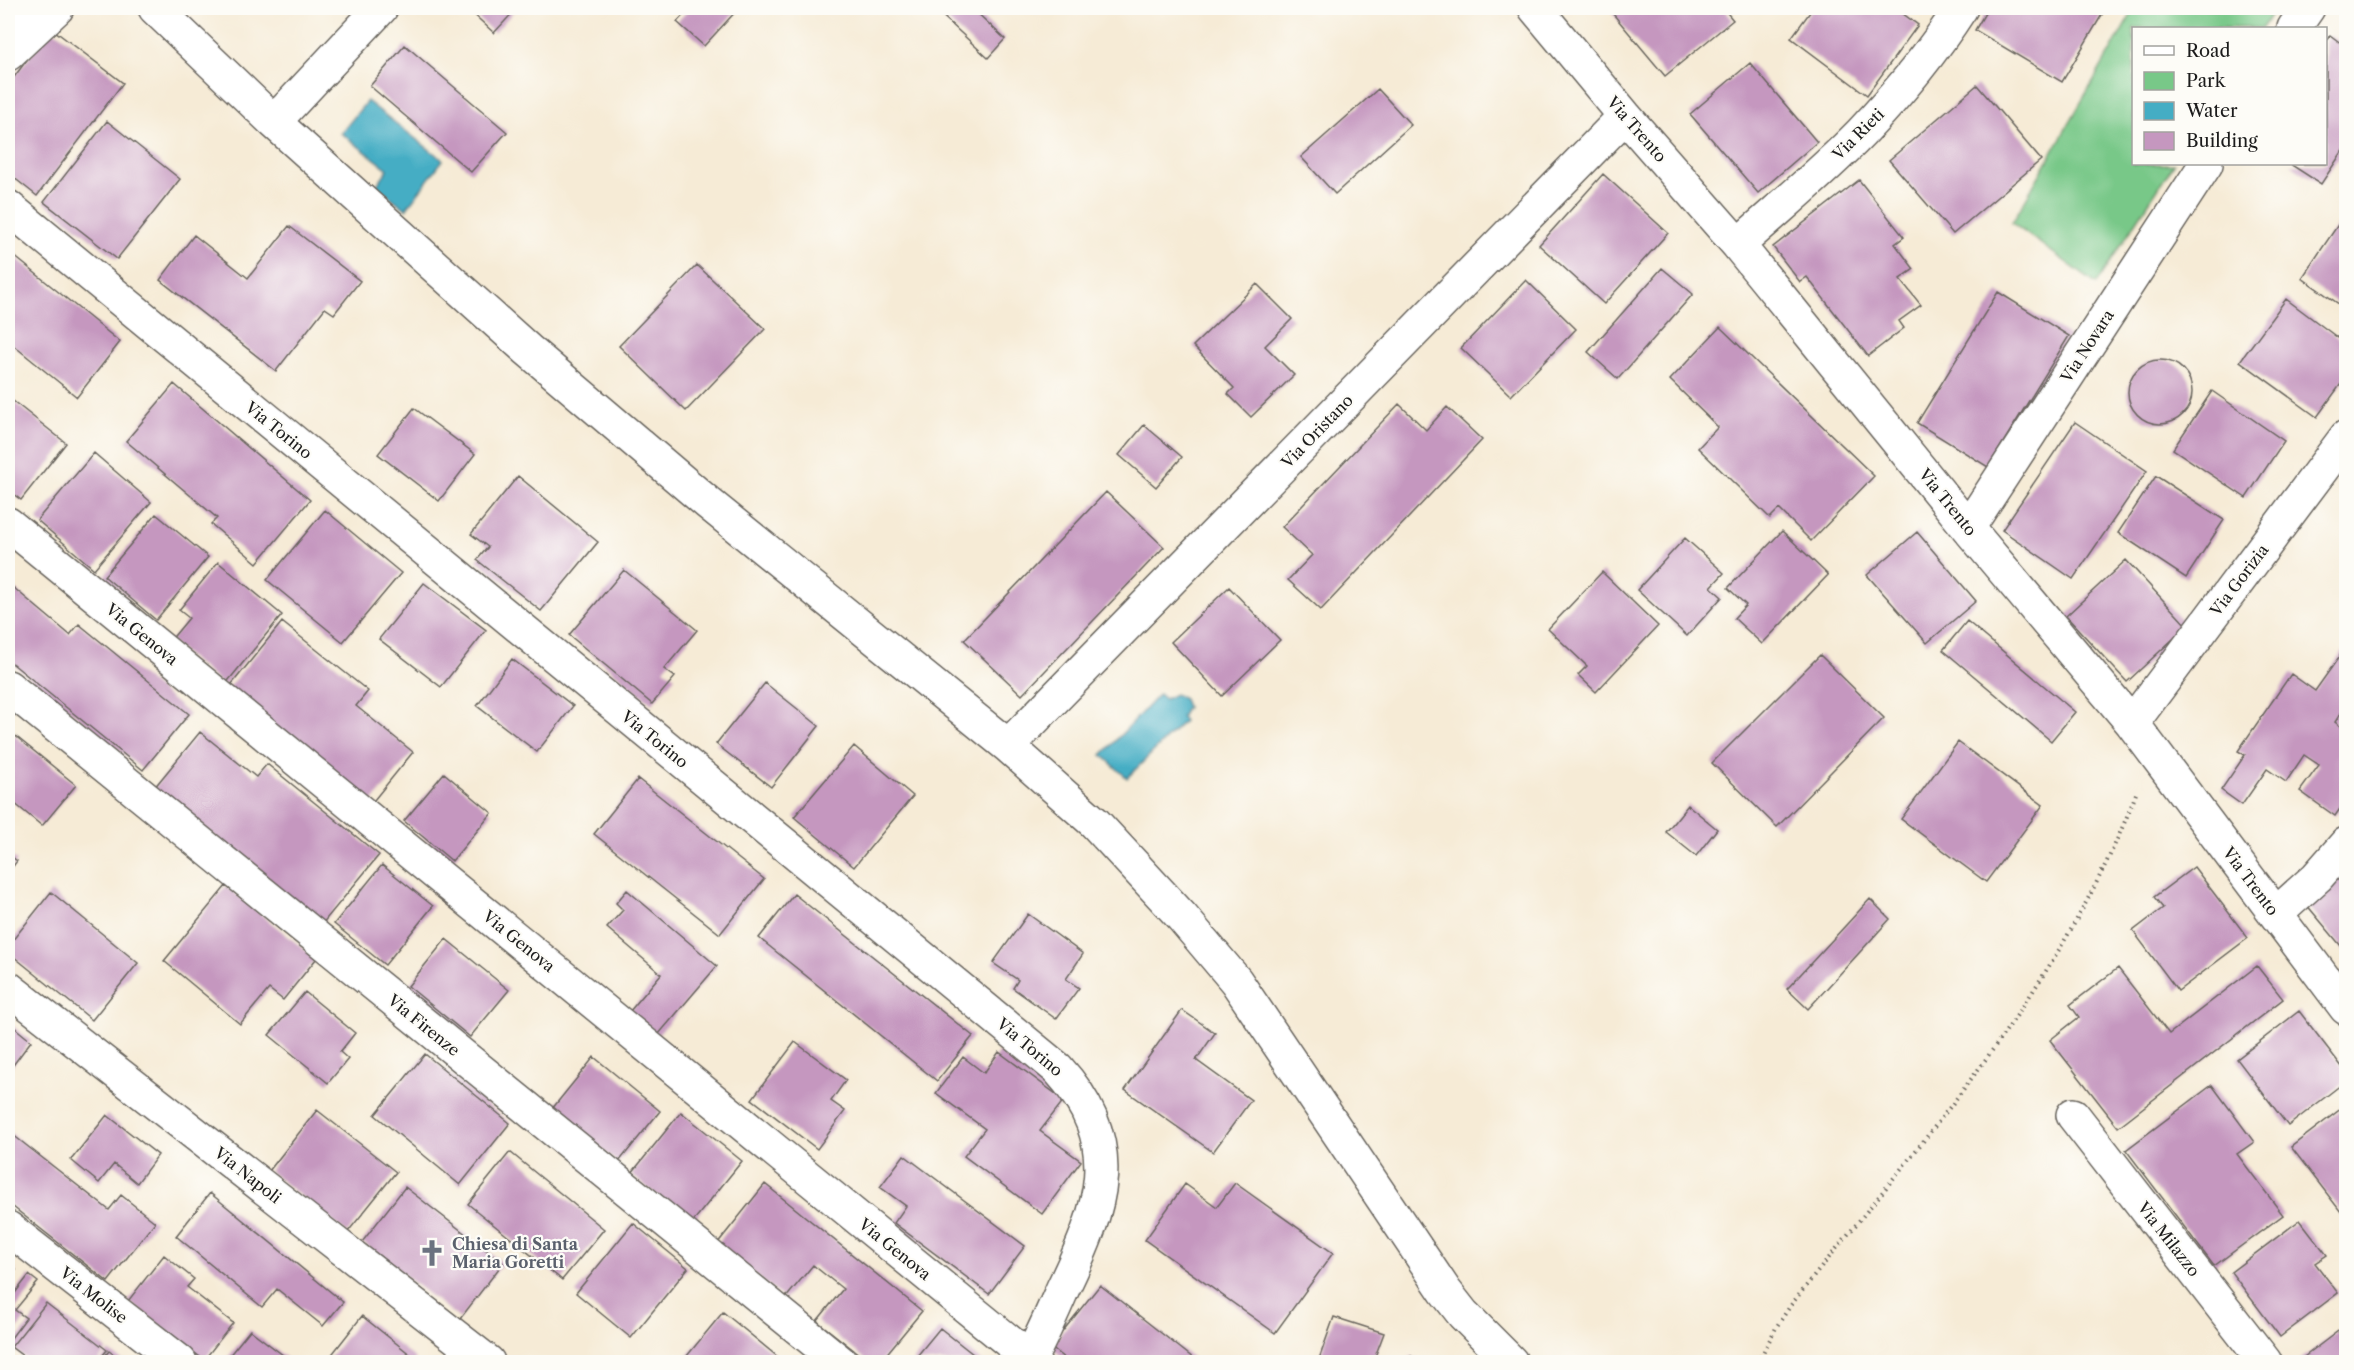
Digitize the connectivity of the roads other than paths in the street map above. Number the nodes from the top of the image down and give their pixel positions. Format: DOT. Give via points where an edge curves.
graph roads {
  1 [pos="155,8"];
  2 [pos="381,8"];
  3 [pos="1961,8"];
  4 [pos="2308,8"];
  5 [pos="1538,9"];
  6 [pos="36,14"];
  7 [pos="2295,27"];
  8 [pos="8,54"];
  9 [pos="1625,116"];
  10 [pos="274,122"];
  11 [pos="2205,165"];
  12 [pos="8,207"];
  13 [pos="1738,245"];
  14 [pos="2346,437"];
  15 [pos="8,524"];
  16 [pos="1968,528"];
  17 [pos="8,687"];
  18 [pos="2132,723"];
  19 [pos="1008,746"];
  20 [pos="2346,844"];
  21 [pos="2276,914"];
  22 [pos="8,988"];
  23 [pos="2346,1008"];
  24 [pos="2073,1115"];
  25 [pos="8,1228"];
  26 [pos="1030,1361"];
  27 [pos="180,1362"];
  28 [pos="488,1362"];
  29 [pos="840,1362"];
  30 [pos="1511,1362"];
  31 [pos="2265,1362"];
  1 -- 10 [label="street"];
  2 -- 10 [label="street"];
  3 -- 13 [label="street, Via Rieti" via="1894,98"];
  4 -- 7 [label="street"];
  5 -- 9 [label="street, Via Trento"];
  6 -- 8 [label="street"];
  9 -- 13 [label="street, Via Trento"];
  9 -- 19 [label="street, Via Oristano"];
  10 -- 19 [label="street" via="624,433"];
  11 -- 16 [label="street, Via Novara"];
  12 -- 26 [label="street, Via Torino" via="1073,1085 1085,1103 1098,1138 1098,1197 1077,1259"];
  13 -- 16 [label="street, Via Trento"];
  14 -- 18 [label="street, Via Gorizia"];
  15 -- 26 [label="street, Via Genova"];
  16 -- 18 [label="street, Via Trento"];
  17 -- 29 [label="street, Via Firenze"];
  18 -- 21 [label="street, Via Trento"];
  19 -- 30 [label="street" via="1095,823 1236,981 1445,1291"];
  20 -- 21 [label="street"];
  21 -- 23 [label="street, Via Trento"];
  22 -- 28 [label="street, Via Napoli"];
  24 -- 31 [label="street, Via Milazzo"];
  25 -- 27 [label="street, Via Molise"];
}
